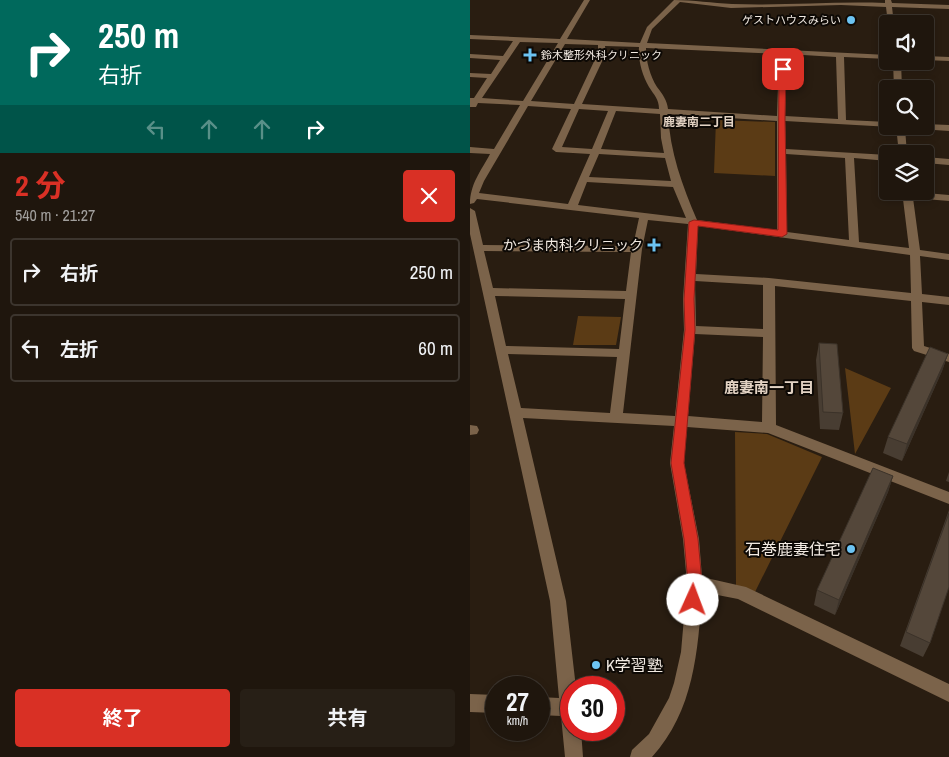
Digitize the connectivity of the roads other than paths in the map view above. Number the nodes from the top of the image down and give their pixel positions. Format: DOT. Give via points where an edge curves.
graph roads {
  1 [pos="586,0"];
  2 [pos="679,0"];
  3 [pos="888,2"];
  4 [pos="949,7"];
  5 [pos="890,15"];
  6 [pos="470,37"];
  7 [pos="518,39"];
  8 [pos="561,41"];
  9 [pos="601,43"];
  10 [pos="642,45"];
  11 [pos="783,52"];
  12 [pos="840,55"];
  13 [pos="470,56"];
  14 [pos="879,57"];
  15 [pos="505,58"];
  16 [pos="934,58"];
  17 [pos="949,59"];
  18 [pos="470,75"];
  19 [pos="493,76"];
  20 [pos="473,101"];
  21 [pos="525,103"];
  22 [pos="577,107"];
  23 [pos="470,109"];
  24 [pos="613,109"];
  25 [pos="663,113"];
  26 [pos="781,119"];
  27 [pos="842,122"];
  28 [pos="879,124"];
  29 [pos="934,127"];
  30 [pos="949,128"];
  31 [pos="470,150"];
  32 [pos="595,151"];
  33 [pos="782,151"];
  34 [pos="496,152"];
  35 [pos="848,155"];
  36 [pos="669,156"];
  37 [pos="879,157"];
  38 [pos="934,161"];
  39 [pos="949,162"];
  40 [pos="583,179"];
  41 [pos="677,184"];
  42 [pos="471,195"];
  43 [pos="934,196"];
  44 [pos="949,198"];
  45 [pos="909,200"];
  46 [pos="572,207"];
  47 [pos="470,210"];
  48 [pos="644,216"];
  49 [pos="694,222"];
  50 [pos="472,226"];
  51 [pos="782,234"];
  52 [pos="854,244"];
  53 [pos="479,248"];
  54 [pos="637,249"];
  55 [pos="915,253"];
  56 [pos="949,257"];
  57 [pos="690,277"];
  58 [pos="769,282"];
  59 [pos="488,292"];
  60 [pos="632,295"];
  61 [pos="917,296"];
  62 [pos="949,301"];
  63 [pos="690,330"];
  64 [pos="769,333"];
  65 [pos="500,350"];
  66 [pos="624,353"];
  67 [pos="949,358"];
  68 [pos="515,413"];
  69 [pos="616,418"];
  70 [pos="681,421"];
  71 [pos="769,428"];
  72 [pos="949,498"];
  73 [pos="695,583"];
  74 [pos="566,676"];
  75 [pos="949,693"];
  76 [pos="470,703"];
  77 [pos="485,704"];
  78 [pos="573,741"];
  79 [pos="574,757"];
  80 [pos="639,757"];
  1 -- 8 [label="street"];
  2 -- 3 [label="street" via="731,6"];
  2 -- 10 [label="street" via="649,28"];
  3 -- 4 [label="street"];
  3 -- 5 [label="street"];
  6 -- 7 [label="street"];
  7 -- 8 [label="street"];
  7 -- 15 [label="street"];
  8 -- 9 [label="street"];
  8 -- 21 [label="street"];
  9 -- 10 [label="street"];
  9 -- 22 [label="street" via="602,53"];
  10 -- 11 [label="street"];
  10 -- 25 [label="street" via="642,58 652,85 663,101"];
  11 -- 12 [label="street"];
  11 -- 26 [label="street"];
  12 -- 14 [label="street"];
  12 -- 27 [label="street"];
  13 -- 15 [label="street"];
  15 -- 19 [label="street"];
  16 -- 17 [label="street"];
  18 -- 19 [label="street"];
  19 -- 20 [label="street"];
  20 -- 21 [label="street"];
  20 -- 23 [label="street"];
  21 -- 22 [label="street"];
  21 -- 34 [label="street"];
  22 -- 24 [label="street"];
  22 -- 32 [label="street" via="556,149"];
  24 -- 25 [label="street"];
  24 -- 32 [label="street"];
  25 -- 26 [label="street"];
  25 -- 36 [label="street"];
  26 -- 27 [label="street"];
  26 -- 33 [label="street"];
  27 -- 28 [label="street"];
  29 -- 30 [label="street"];
  31 -- 34 [label="street"];
  32 -- 36 [label="street"];
  32 -- 40 [label="street"];
  33 -- 35 [label="street"];
  33 -- 51 [label="street"];
  34 -- 42 [label="street"];
  35 -- 37 [label="street"];
  35 -- 52 [label="street"];
  36 -- 41 [label="street"];
  38 -- 39 [label="street"];
  40 -- 41 [label="street"];
  40 -- 46 [label="street"];
  41 -- 49 [label="street"];
  42 -- 46 [label="street"];
  42 -- 47 [label="street"];
  43 -- 44 [label="street"];
  45 -- 55 [label="street"];
  46 -- 48 [label="street"];
  47 -- 50 [label="street"];
  48 -- 49 [label="street"];
  48 -- 54 [label="street"];
  49 -- 51 [label="street"];
  49 -- 57 [label="street"];
  50 -- 53 [label="street"];
  51 -- 52 [label="street"];
  52 -- 55 [label="street"];
  53 -- 54 [label="street"];
  53 -- 59 [label="street"];
  54 -- 60 [label="street"];
  55 -- 56 [label="street"];
  55 -- 61 [label="street"];
  57 -- 58 [label="street"];
  57 -- 63 [label="street"];
  58 -- 61 [label="street"];
  58 -- 64 [label="street"];
  59 -- 60 [label="street"];
  59 -- 65 [label="street"];
  60 -- 66 [label="street"];
  61 -- 62 [label="street"];
  61 -- 67 [label="street" via="918,348"];
  63 -- 64 [label="street"];
  63 -- 70 [label="street"];
  64 -- 71 [label="street"];
  65 -- 66 [label="street"];
  65 -- 68 [label="street"];
  66 -- 69 [label="street"];
  68 -- 69 [label="street"];
  68 -- 74 [label="street" via="558,602"];
  69 -- 70 [label="street"];
  70 -- 71 [label="street"];
  70 -- 73 [label="street" via="677,463 691,539"];
  71 -- 72 [label="street"];
  73 -- 75 [label="street" via="740,592"];
  73 -- 80 [label="street" via="683,683 655,740"];
  76 -- 77 [label="street"];
  78 -- 79 [label="street"];
}
